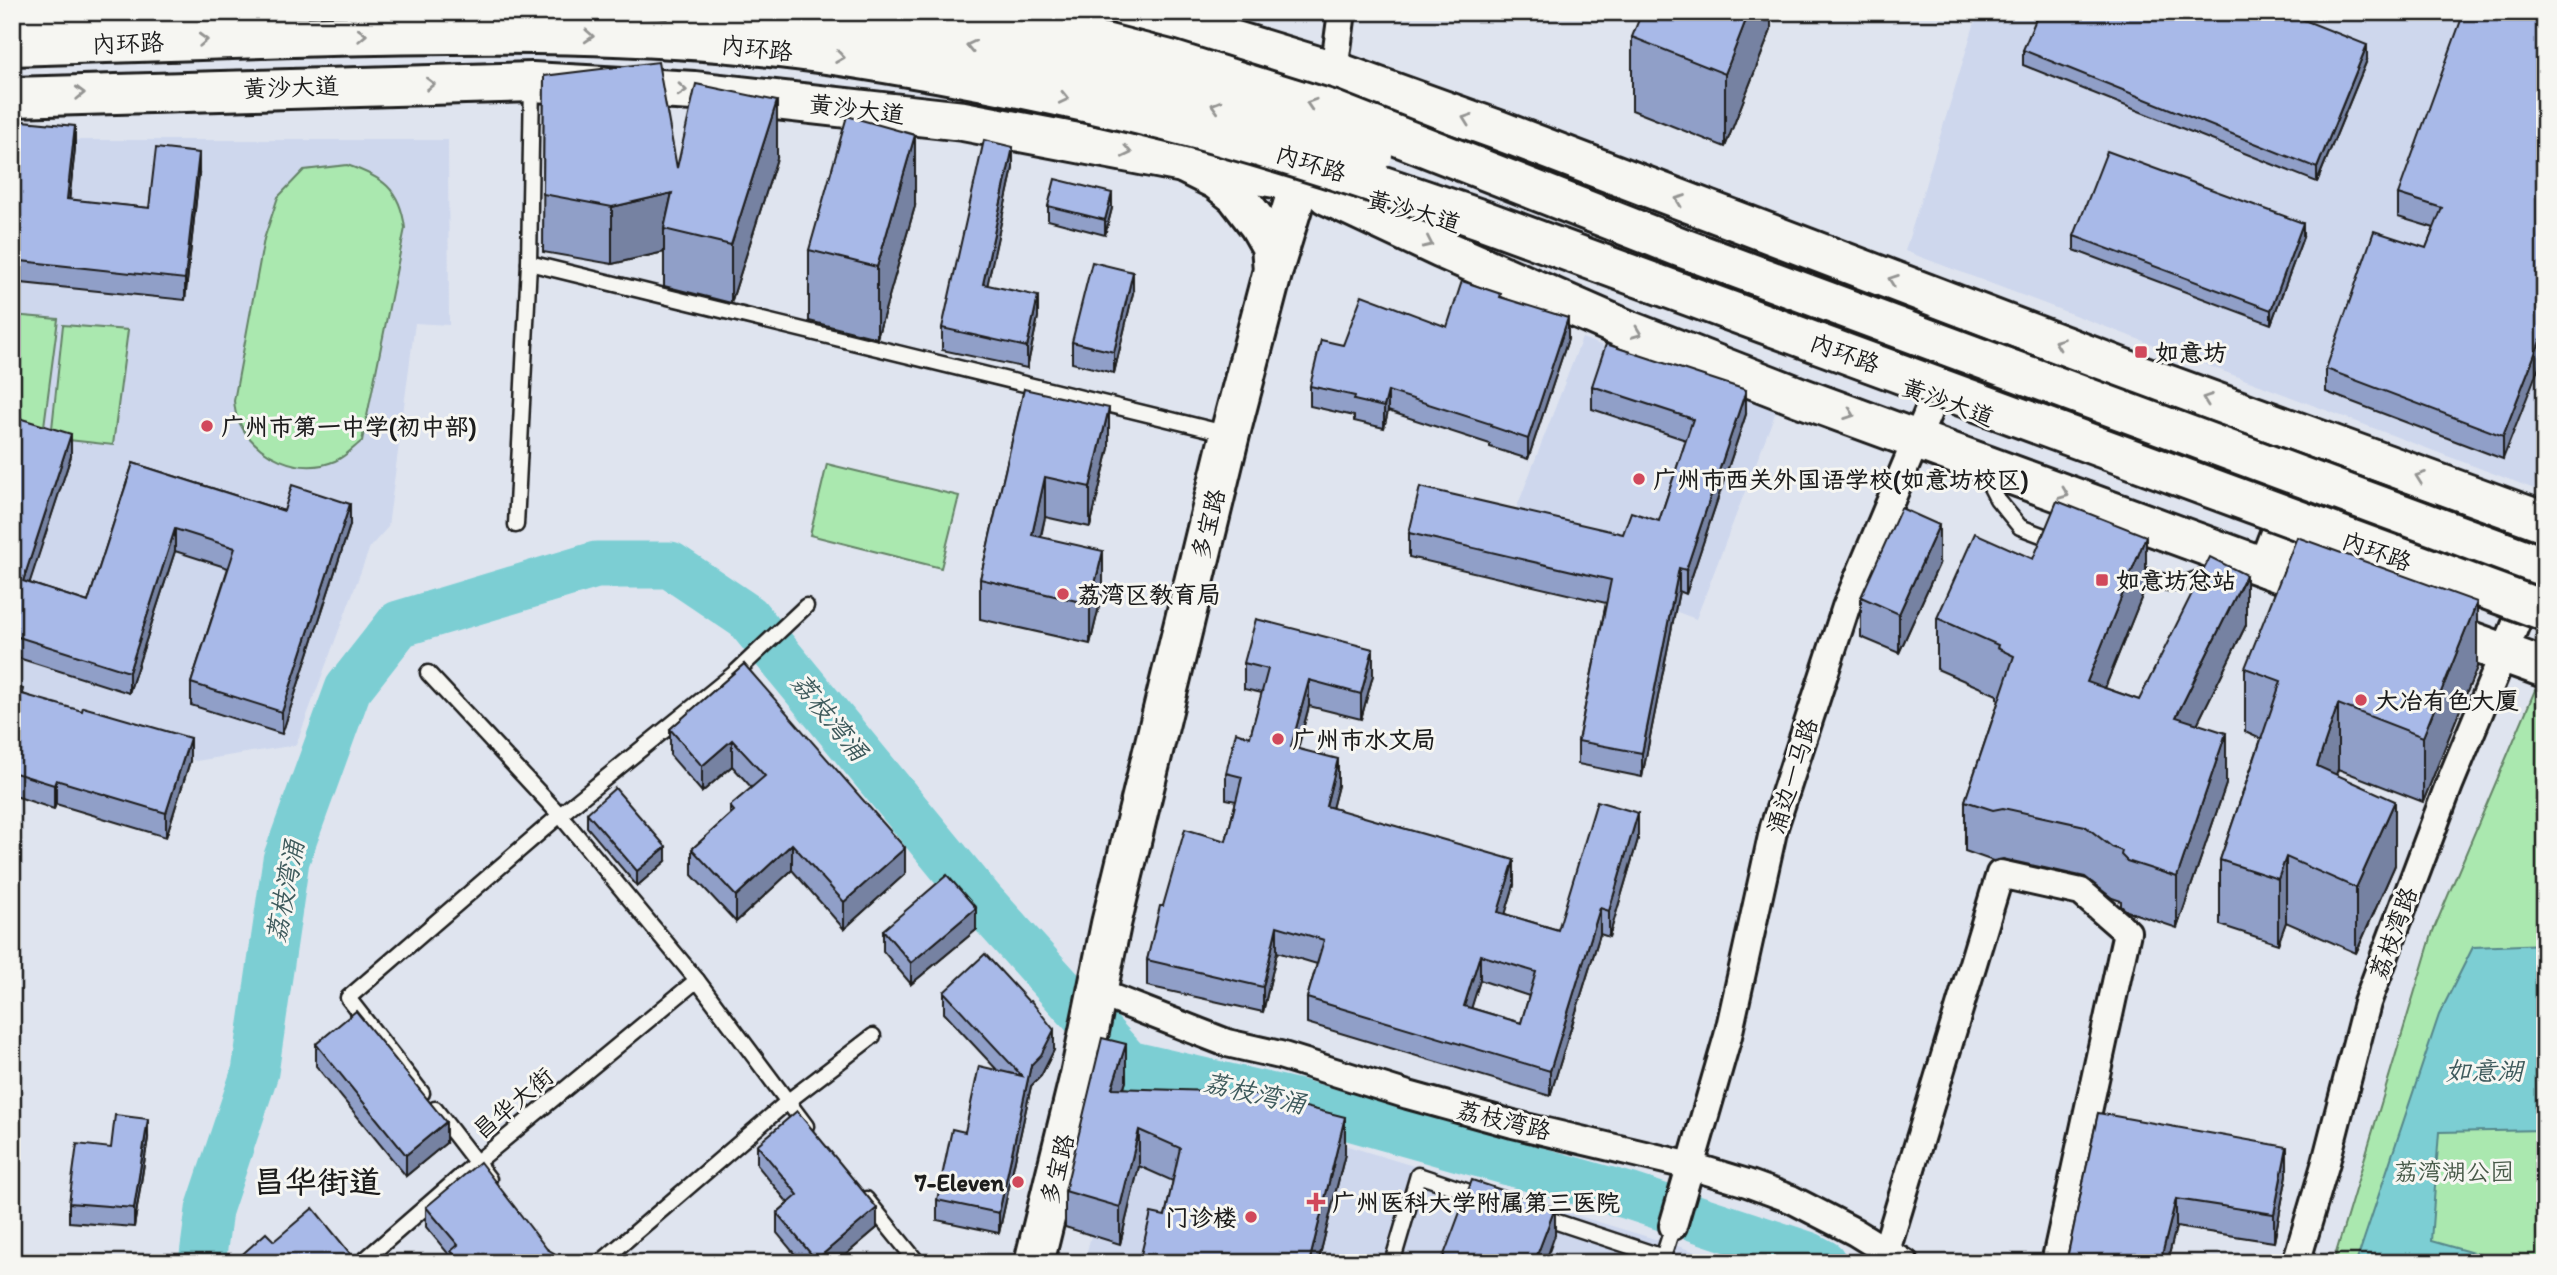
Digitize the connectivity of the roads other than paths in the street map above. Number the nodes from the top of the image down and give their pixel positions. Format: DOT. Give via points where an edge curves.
graph roads {
  1 [pos="184,12"];
  2 [pos="686,12"];
  3 [pos="944,12"];
  4 [pos="1130,12"];
  5 [pos="1342,12"];
  6 [pos="994,14"];
  7 [pos="12,16"];
  8 [pos="21,47"];
  9 [pos="1334,71"];
  10 [pos="532,82"];
  11 [pos="12,97"];
  12 [pos="963,121"];
  13 [pos="1183,163"];
  14 [pos="1300,182"];
  15 [pos="1680,247"];
  16 [pos="529,263"];
  17 [pos="1273,271"];
  18 [pos="1957,304"];
  19 [pos="1944,343"];
  20 [pos="1934,398"];
  21 [pos="1230,434"];
  22 [pos="1916,438"];
  23 [pos="1978,461"];
  24 [pos="2484,500"];
  25 [pos="2545,522"];
  26 [pos="516,525"];
  27 [pos="2283,526"];
  28 [pos="2471,536"];
  29 [pos="2072,547"];
  30 [pos="2252,563"];
  31 [pos="2545,565"];
  32 [pos="2122,566"];
  33 [pos="2360,601"];
  34 [pos="806,606"];
  35 [pos="2396,614"];
  36 [pos="2537,616"];
  37 [pos="2505,654"];
  38 [pos="2545,668"];
  39 [pos="428,673"];
  40 [pos="560,815"];
  41 [pos="697,980"];
  42 [pos="1097,992"];
  43 [pos="873,1036"];
  44 [pos="787,1102"];
  45 [pos="813,1133"];
  46 [pos="477,1162"];
  47 [pos="1691,1166"];
  48 [pos="854,1185"];
  49 [pos="500,1192"];
  50 [pos="1496,1201"];
  51 [pos="1521,1210"];
  52 [pos="1673,1226"];
  53 [pos="1895,1257"];
  54 [pos="1040,1260"];
  55 [pos="361,1263"];
  56 [pos="600,1263"];
  57 [pos="918,1263"];
  58 [pos="1392,1263"];
  59 [pos="2055,1263"];
  60 [pos="2296,1263"];
  1 -- 7 [label="main road"];
  15 -- 2 [label="main road, one-way, bridge" via="1479,190 1274,122 1018,57 918,36"];
  15 -- 3 [label="main road, 内环路, one-way, bridge" via="1331,110 1104,43"];
  4 -- 9 [label="main road"];
  5 -- 9 [label="street"];
  6 -- 12 [label="main road" via="1018,39 1014,91 985,117"];
  8 -- 36 [label="main road, 内环路, one-way, bridge" via="476,33 745,46 839,56 987,82 1170,122 1329,168 1483,220"];
  18 -- 9 [label="main road, one-way"];
  11 -- 10 [label="main road, 黄沙大道, one-way"];
  10 -- 12 [label="main road, 黄沙大道, one-way" via="694,90"];
  10 -- 16 [label="lane"];
  12 -- 13 [label="main road, 黄沙大道, one-way"];
  13 -- 14 [label="main road, 黄沙大道"];
  13 -- 17 [label="main road" via="1236,195 1271,246"];
  14 -- 17 [label="main road, 多宝路"];
  14 -- 19 [label="main road" via="1339,141 1382,125 1675,243"];
  14 -- 20 [label="main road, 黄沙大道" via="1481,230"];
  14 -- 22 [label="main road, one-way" via="1625,329"];
  15 -- 31 [label="main road, 内环路, bridge"];
  16 -- 21 [label="lane"];
  16 -- 26 [label="lane"];
  17 -- 21 [label="main road, 多宝路"];
  18 -- 19 [label="street"];
  24 -- 18 [label="main road, one-way"];
  19 -- 28 [label="main road"];
  20 -- 22 [label="street, 涌边一马路"];
  20 -- 27 [label="main road, 黄沙大道" via="2168,480"];
  21 -- 42 [label="main road, 多宝路"];
  22 -- 23 [label="main road"];
  22 -- 47 [label="street, 涌边一马路" via="1846,607 1774,827 1728,1036"];
  23 -- 29 [label="lane" via="1997,499 2020,527"];
  23 -- 30 [label="main road, one-way"];
  24 -- 25 [label="main road"];
  24 -- 28 [label="street"];
  27 -- 30 [label="main road"];
  27 -- 36 [label="main road, 黄沙大道"];
  28 -- 31 [label="main road"];
  30 -- 32 [label="lane" via="2169,585"];
  30 -- 33 [label="main road"];
  34 -- 40 [label="lane" via="736,672"];
  35 -- 37 [label="main road"];
  36 -- 37 [label="street, 荔枝湾路"];
  37 -- 38 [label="main road"];
  37 -- 60 [label="street, 荔枝湾路" via="2449,785 2367,1003"];
  39 -- 40 [label="lane"];
  40 -- 41 [label="lane"];
  40 -- 46 [label="lane" via="348,998"];
  41 -- 44 [label="lane"];
  41 -- 46 [label="lane, 昌华大街"];
  42 -- 47 [label="street, 荔枝湾路" via="1227,1043 1513,1124"];
  42 -- 54 [label="main road, 多宝路"];
  43 -- 44 [label="lane"];
  44 -- 45 [label="lane"];
  44 -- 56 [label="lane"];
  46 -- 49 [label="lane"];
  46 -- 55 [label="lane, 昌华大街"];
  47 -- 52 [label="street, 涌边一马路"];
  47 -- 53 [label="street, 荔枝湾路" via="1791,1199"];
  48 -- 57 [label="lane"];
  50 -- 58 [label="lane" via="1418,1175"];
  51 -- 52 [label="lane" via="1663,1257"];
  53 -- 59 [label="street" via="2000,874 2081,892 2127,932"];
}
